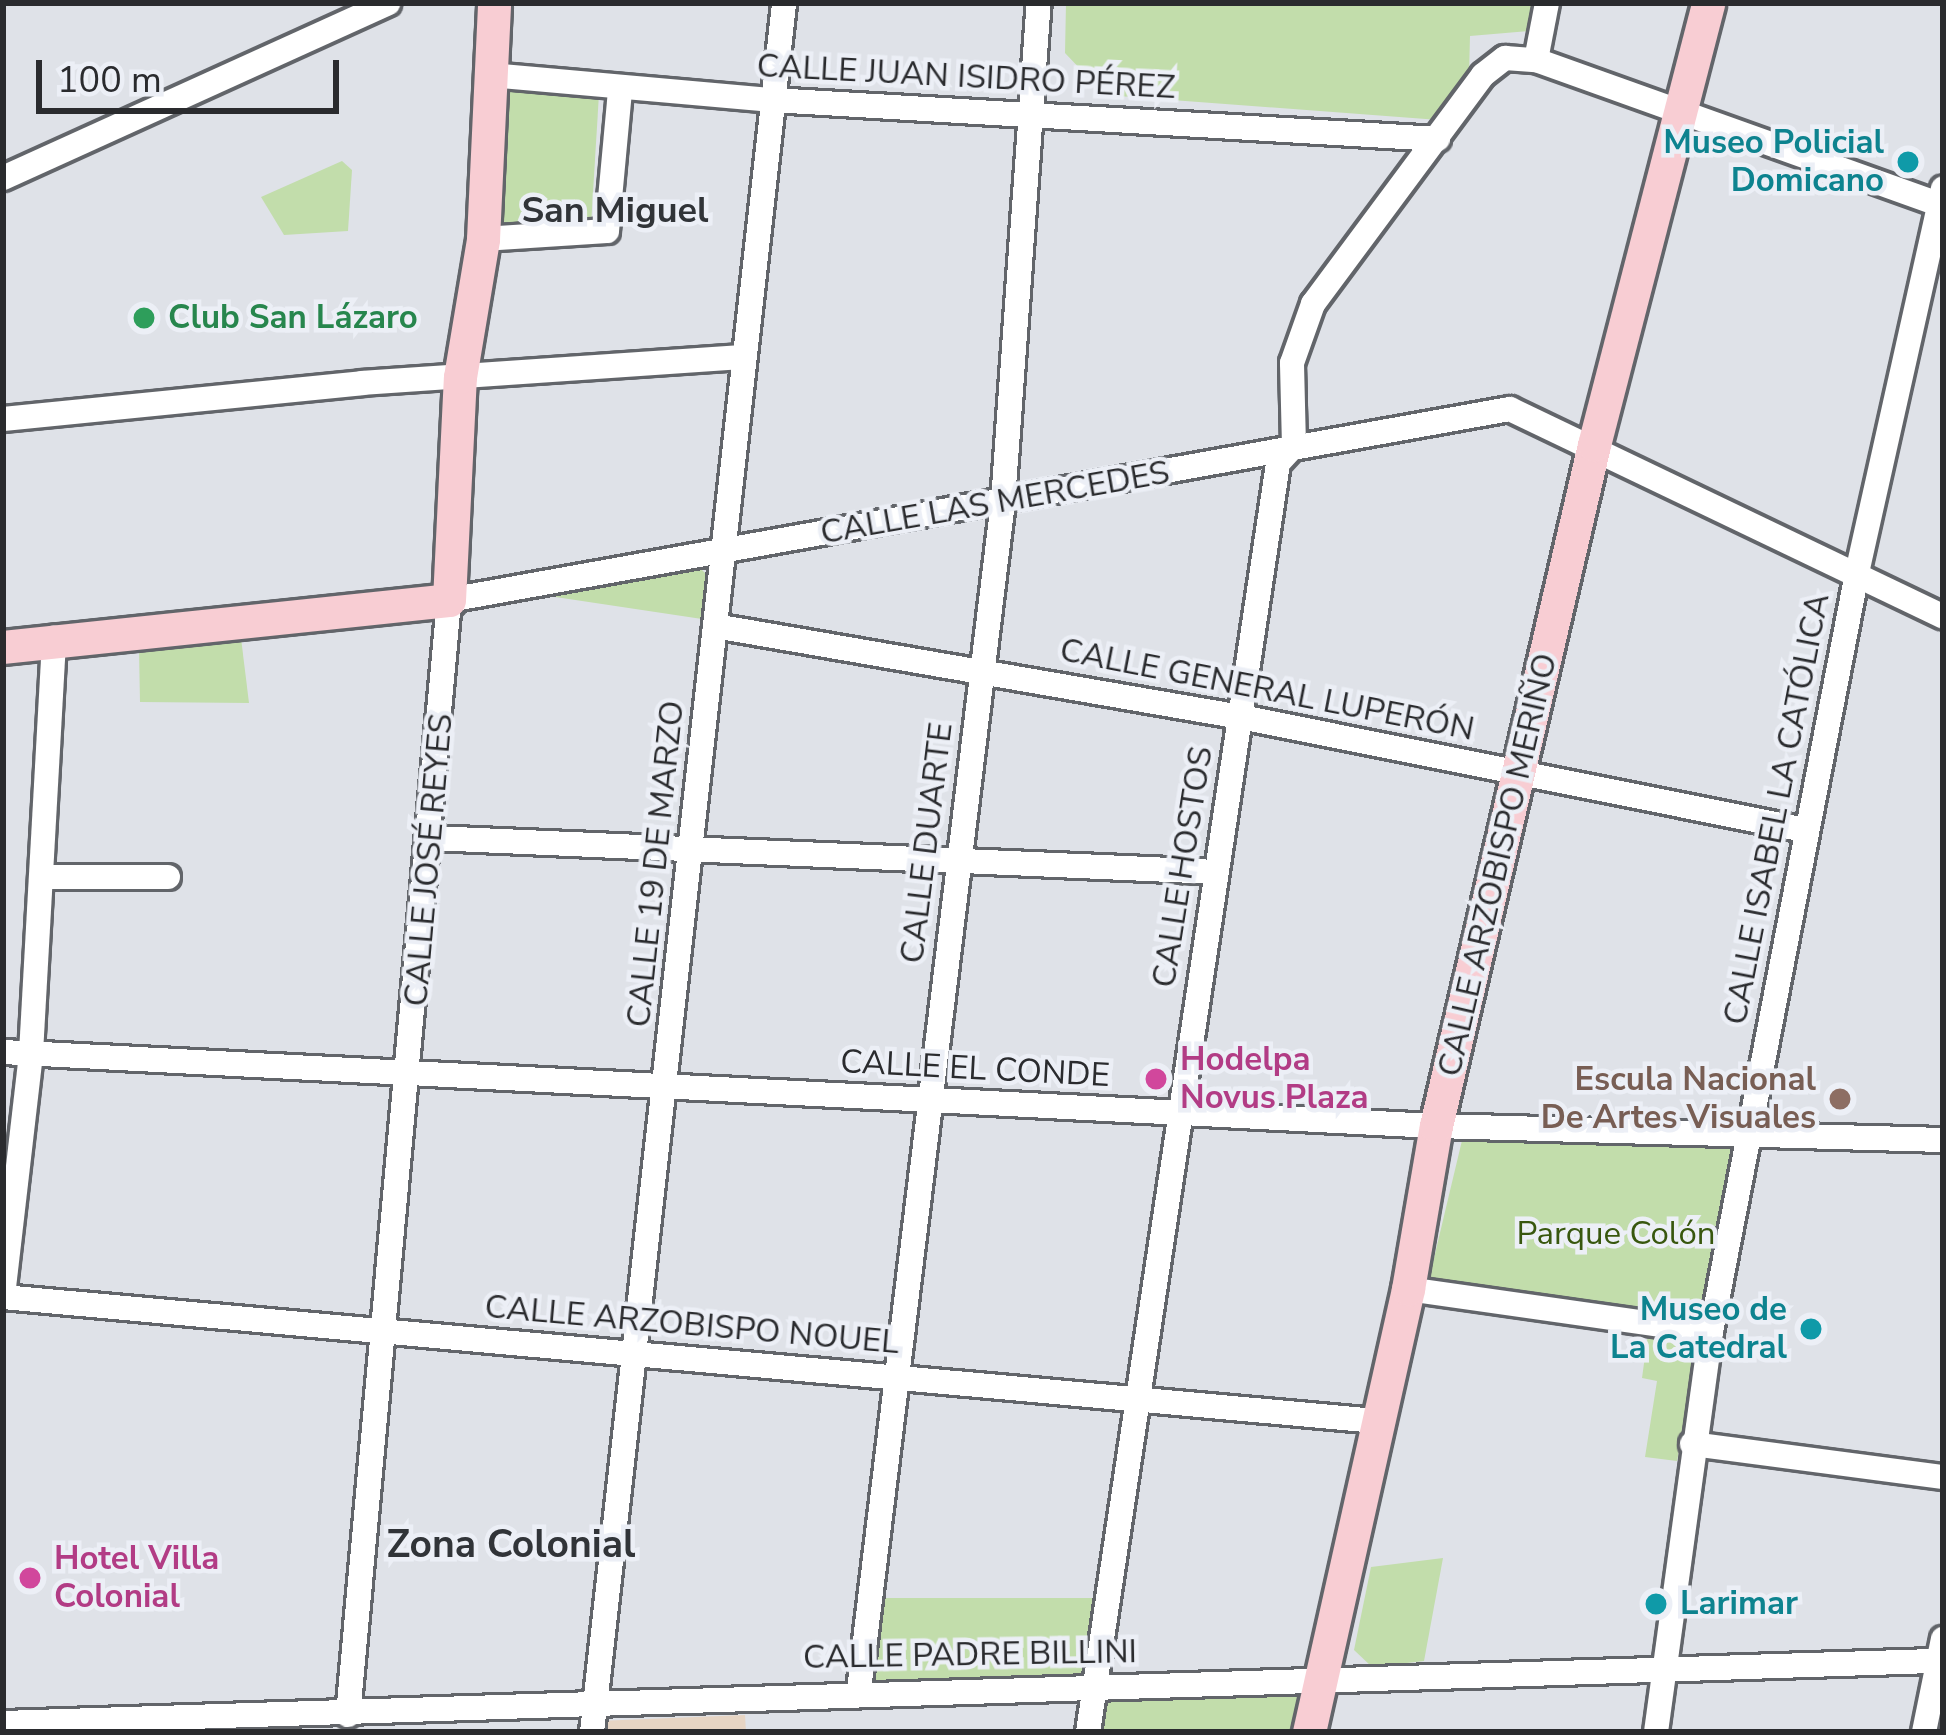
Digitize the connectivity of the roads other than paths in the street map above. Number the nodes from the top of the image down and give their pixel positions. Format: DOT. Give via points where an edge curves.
graph roads {
  1 [pos="388,3"];
  2 [pos="494,3"];
  3 [pos="784,3"];
  4 [pos="1039,3"];
  5 [pos="1547,3"];
  6 [pos="1708,3"];
  7 [pos="1536,60"];
  8 [pos="491,75"];
  9 [pos="620,90"];
  10 [pos="772,100"];
  11 [pos="1036,110"];
  12 [pos="1680,116"];
  13 [pos="1438,139"];
  14 [pos="3,178"];
  15 [pos="1941,197"];
  16 [pos="483,239"];
  17 [pos="741,357"];
  18 [pos="460,377"];
  19 [pos="3,419"];
  20 [pos="1594,445"];
  21 [pos="1290,452"];
  22 [pos="1004,501"];
  23 [pos="723,550"];
  24 [pos="1857,572"];
  25 [pos="449,600"];
  26 [pos="1943,616"];
  27 [pos="715,626"];
  28 [pos="54,638"];
  29 [pos="3,647"];
  30 [pos="984,670"];
  31 [pos="1241,717"];
  32 [pos="1522,772"];
  33 [pos="1805,830"];
  34 [pos="432,838"];
  35 [pos="689,848"];
  36 [pos="955,860"];
  37 [pos="1216,872"];
  38 [pos="45,877"];
  39 [pos="168,877"];
  40 [pos="3,1052"];
  41 [pos="32,1053"];
  42 [pos="413,1068"];
  43 [pos="665,1081"];
  44 [pos="931,1100"];
  45 [pos="1178,1113"];
  46 [pos="1436,1126"];
  47 [pos="1748,1133"];
  48 [pos="1943,1140"];
  49 [pos="1408,1289"];
  50 [pos="3,1296"];
  51 [pos="1711,1332"];
  52 [pos="379,1335"];
  53 [pos="638,1350"];
  54 [pos="902,1376"];
  55 [pos="1138,1394"];
  56 [pos="1375,1421"];
  57 [pos="1692,1444"];
  58 [pos="1943,1478"];
  59 [pos="1941,1650"];
  60 [pos="1665,1668"];
  61 [pos="1321,1681"];
  62 [pos="1094,1685"];
  63 [pos="859,1690"];
  64 [pos="596,1705"];
  65 [pos="348,1715"];
  66 [pos="3,1723"];
  67 [pos="389,1724"];
  68 [pos="592,1732"];
  69 [pos="1088,1732"];
  70 [pos="1309,1732"];
  71 [pos="1656,1732"];
  72 [pos="1924,1732"];
  1 -- 14 [label="street"];
  2 -- 8 [label="street, CALLE JOSÉ REYES"];
  3 -- 10 [label="street, CALLE 19 DE MARZO"];
  4 -- 11 [label="street, CALLE DUARTE"];
  5 -- 7 [label="street"];
  6 -- 12 [label="street, CALLE ARZOBISPO MERIÑO"];
  7 -- 12 [label="street"];
  7 -- 13 [label="street, CALLE HOSTOS" via="1504,58"];
  8 -- 9 [label="street, CALLE JUAN ISIDRO PÉREZ"];
  8 -- 16 [label="street, CALLE JOSÉ REYES"];
  9 -- 10 [label="street, CALLE JUAN ISIDRO PÉREZ"];
  9 -- 16 [label="street" via="607,231"];
  10 -- 11 [label="street, CALLE JUAN ISIDRO PÉREZ"];
  10 -- 17 [label="street, CALLE 19 DE MARZO"];
  11 -- 13 [label="street, CALLE JUAN ISIDRO PÉREZ"];
  11 -- 22 [label="street, CALLE DUARTE"];
  12 -- 15 [label="street"];
  12 -- 20 [label="street, CALLE ARZOBISPO MERIÑO"];
  13 -- 21 [label="street, CALLE HOSTOS" via="1296,337"];
  15 -- 24 [label="street, CALLE ISABEL LA CATÓLICA"];
  16 -- 18 [label="street, CALLE JOSÉ REYES"];
  17 -- 18 [label="street"];
  17 -- 23 [label="street, CALLE 19 DE MARZO"];
  18 -- 19 [label="street"];
  18 -- 25 [label="street, CALLE JOSÉ REYES"];
  20 -- 21 [label="street, CALLE LAS MERCEDES" via="1510,409"];
  20 -- 24 [label="street, CALLE LAS MERCEDES"];
  20 -- 32 [label="street, CALLE ARZOBISPO MERIÑO"];
  21 -- 22 [label="street, CALLE LAS MERCEDES"];
  21 -- 31 [label="street, CALLE HOSTOS" via="1278,463"];
  22 -- 23 [label="street, CALLE LAS MERCEDES"];
  22 -- 30 [label="street, CALLE DUARTE"];
  23 -- 25 [label="street, CALLE LAS MERCEDES"];
  23 -- 27 [label="street, CALLE 19 DE MARZO"];
  24 -- 26 [label="street, CALLE LAS MERCEDES"];
  24 -- 33 [label="street, CALLE ISABEL LA CATÓLICA"];
  25 -- 28 [label="street, CALLE LAS MERCEDES"];
  25 -- 34 [label="street, CALLE JOSÉ REYES"];
  27 -- 30 [label="street, CALLE GENERAL LUPERÓN"];
  27 -- 35 [label="street, CALLE 19 DE MARZO"];
  28 -- 29 [label="street, CALLE LAS MERCEDES"];
  28 -- 38 [label="street"];
  30 -- 31 [label="street, CALLE GENERAL LUPERÓN"];
  30 -- 36 [label="street, CALLE DUARTE"];
  31 -- 32 [label="street, CALLE GENERAL LUPERÓN"];
  31 -- 37 [label="street, CALLE HOSTOS"];
  32 -- 33 [label="street, CALLE GENERAL LUPERÓN"];
  32 -- 46 [label="street, CALLE ARZOBISPO MERIÑO"];
  33 -- 47 [label="street, CALLE ISABEL LA CATÓLICA"];
  34 -- 35 [label="street"];
  34 -- 42 [label="street, CALLE JOSÉ REYES"];
  35 -- 36 [label="street"];
  35 -- 43 [label="street, CALLE 19 DE MARZO"];
  36 -- 37 [label="street"];
  36 -- 44 [label="street, CALLE DUARTE"];
  37 -- 45 [label="street, CALLE HOSTOS"];
  38 -- 39 [label="street"];
  38 -- 41 [label="street"];
  40 -- 41 [label="street, CALLE EL CONDE"];
  41 -- 42 [label="street, CALLE EL CONDE"];
  41 -- 50 [label="street"];
  42 -- 43 [label="street, CALLE EL CONDE"];
  42 -- 52 [label="street, CALLE JOSÉ REYES"];
  43 -- 44 [label="street, CALLE EL CONDE"];
  43 -- 53 [label="street, CALLE 19 DE MARZO"];
  44 -- 45 [label="street, CALLE EL CONDE"];
  44 -- 54 [label="street, CALLE DUARTE"];
  45 -- 46 [label="street, CALLE EL CONDE"];
  45 -- 55 [label="street, CALLE HOSTOS"];
  46 -- 47 [label="street, CALLE EL CONDE"];
  46 -- 49 [label="street, CALLE ARZOBISPO MERIÑO"];
  47 -- 48 [label="street, CALLE EL CONDE"];
  47 -- 51 [label="street, CALLE ISABEL LA CATÓLICA"];
  49 -- 51 [label="street"];
  49 -- 56 [label="street, CALLE ARZOBISPO MERIÑO"];
  50 -- 52 [label="street, CALLE ARZOBISPO NOUEL"];
  51 -- 57 [label="street, CALLE ISABEL LA CATÓLICA"];
  52 -- 53 [label="street, CALLE ARZOBISPO NOUEL"];
  52 -- 65 [label="street, CALLE JOSÉ REYES"];
  53 -- 54 [label="street, CALLE ARZOBISPO NOUEL"];
  53 -- 64 [label="street, CALLE 19 DE MARZO"];
  54 -- 55 [label="street, CALLE ARZOBISPO NOUEL"];
  54 -- 63 [label="street, CALLE DUARTE"];
  55 -- 56 [label="street, CALLE ARZOBISPO NOUEL"];
  55 -- 62 [label="street, CALLE HOSTOS"];
  56 -- 61 [label="street, CALLE ARZOBISPO MERIÑO"];
  57 -- 58 [label="street"];
  57 -- 60 [label="street, CALLE ISABEL LA CATÓLICA"];
  59 -- 60 [label="street, CALLE PADRE BILLINI"];
  59 -- 72 [label="street"];
  60 -- 61 [label="street, CALLE PADRE BILLINI"];
  60 -- 71 [label="street, CALLE ISABEL LA CATÓLICA"];
  61 -- 62 [label="street, CALLE PADRE BILLINI"];
  61 -- 70 [label="street, CALLE ARZOBISPO MERIÑO"];
  62 -- 63 [label="street, CALLE PADRE BILLINI"];
  62 -- 69 [label="street, CALLE HOSTOS"];
  63 -- 64 [label="street, CALLE PADRE BILLINI"];
  64 -- 67 [label="street, CALLE PADRE BILLINI"];
  64 -- 68 [label="street, CALLE 19 DE MARZO"];
  65 -- 66 [label="street, CALLE PADRE BILLINI"];
  65 -- 67 [label="street, CALLE PADRE BILLINI"];
}
